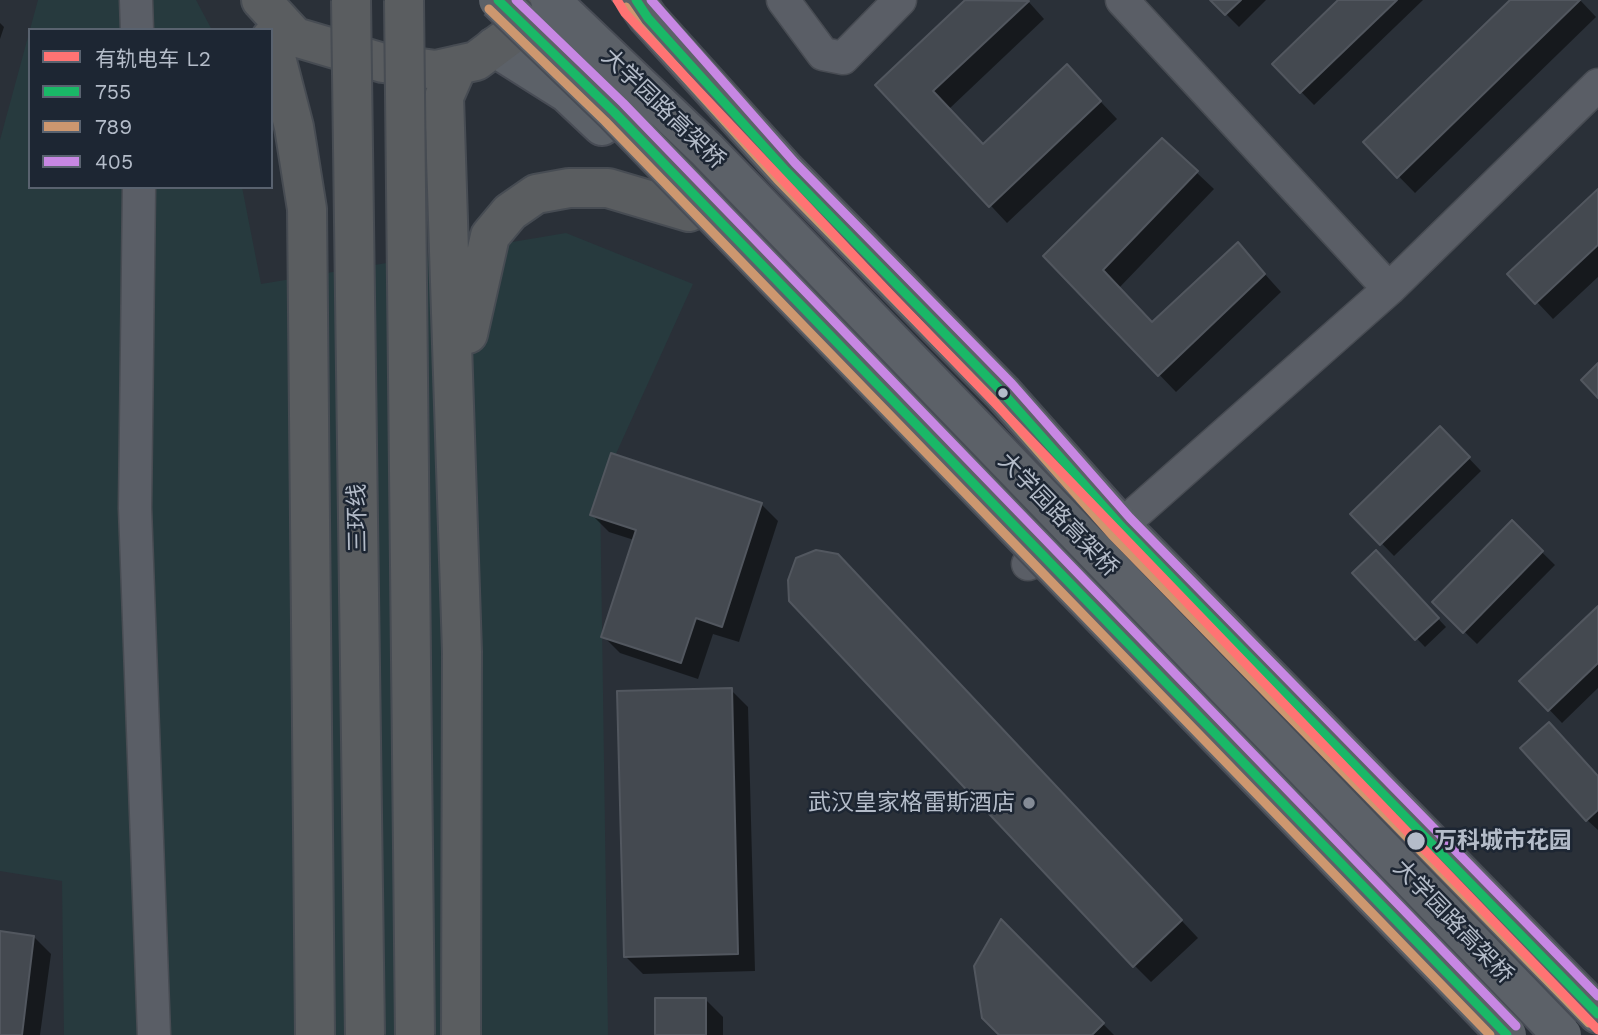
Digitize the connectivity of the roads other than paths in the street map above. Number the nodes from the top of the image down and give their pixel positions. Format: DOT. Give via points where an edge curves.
graph roads {
  1 [pos="136,0"];
  2 [pos="261,0"];
  3 [pos="351,0"];
  4 [pos="404,0"];
  5 [pos="498,0"];
  6 [pos="541,0"];
  7 [pos="550,0"];
  8 [pos="636,0"];
  9 [pos="783,0"];
  10 [pos="900,0"];
  11 [pos="1122,0"];
  12 [pos="137,28"];
  13 [pos="268,28"];
  14 [pos="273,46"];
  15 [pos="494,47"];
  16 [pos="458,65"];
  17 [pos="1598,85"];
  18 [pos="139,189"];
  19 [pos="689,212"];
  20 [pos="1389,289"];
  21 [pos="454,408"];
  22 [pos="1121,526"];
  23 [pos="1028,564"];
  24 [pos="1598,1014"];
  25 [pos="154,1035"];
  26 [pos="315,1035"];
  27 [pos="365,1035"];
  28 [pos="415,1035"];
  29 [pos="461,1035"];
  30 [pos="1484,1035"];
  31 [pos="1507,1035"];
  32 [pos="1562,1035"];
  1 -- 12 [label="street"];
  2 -- 13 [label="highway"];
  2 -- 16 [label="highway" via="295,37 383,63 436,70"];
  3 -- 27 [label="highway, 三环线, bridge"];
  4 -- 28 [label="highway, bridge"];
  5 -- 31 [label="main road, bridge" via="624,122"];
  6 -- 15 [label="highway"];
  7 -- 32 [label="main road, 大学园路高架桥, bridge" via="707,150"];
  8 -- 22 [label="main road" via="786,171 1003,393"];
  9 -- 10 [label="street" via="823,54 843,58"];
  11 -- 20 [label="street"];
  14 -- 26 [label="highway" via="294,127 307,209"];
  15 -- 16 [label="highway" via="476,61"];
  15 -- 19 [label="main road" via="567,93"];
  16 -- 21 [label="highway" via="444,97"];
  17 -- 20 [label="street"];
  18 -- 25 [label="street" via="135,508"];
  19 -- 21 [label="highway" via="608,188 569,188 536,194 510,212 490,236"];
  19 -- 23 [label="main road"];
  20 -- 22 [label="street"];
  21 -- 29 [label="highway" via="462,652"];
  22 -- 23 [label="street"];
  22 -- 24 [label="main road"];
  23 -- 30 [label="main road"];
}
